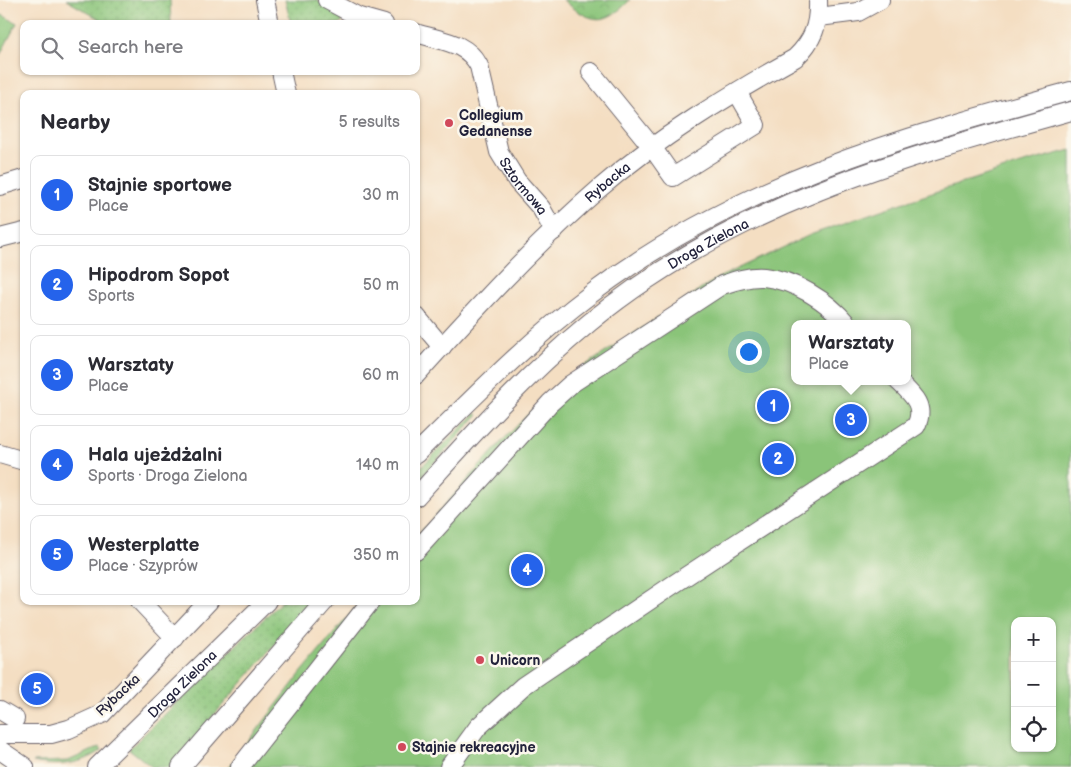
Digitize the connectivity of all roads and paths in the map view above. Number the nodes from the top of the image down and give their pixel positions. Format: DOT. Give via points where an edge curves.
graph roads {
  1 [pos="265,0"];
  2 [pos="327,0"];
  3 [pos="880,0"];
  4 [pos="818,9"];
  5 [pos="269,20"];
  6 [pos="370,20"];
  7 [pos="420,34"];
  8 [pos="591,72"];
  9 [pos="282,75"];
  10 [pos="285,90"];
  11 [pos="1071,91"];
  12 [pos="737,92"];
  13 [pos="1071,111"];
  14 [pos="652,146"];
  15 [pos="20,180"];
  16 [pos="0,186"];
  17 [pos="554,231"];
  18 [pos="20,233"];
  19 [pos="0,238"];
  20 [pos="843,320"];
  21 [pos="420,321"];
  22 [pos="442,347"];
  23 [pos="420,371"];
  24 [pos="901,385"];
  25 [pos="420,450"];
  26 [pos="0,454"];
  27 [pos="20,460"];
  28 [pos="420,493"];
  29 [pos="420,547"];
  30 [pos="144,605"];
  31 [pos="205,605"];
  32 [pos="263,605"];
  33 [pos="322,605"];
  34 [pos="368,605"];
  35 [pos="175,638"];
  36 [pos="0,734"];
  37 [pos="0,750"];
  38 [pos="25,767"];
  39 [pos="97,767"];
  40 [pos="181,767"];
  41 [pos="240,767"];
  42 [pos="449,767"];
  1 -- 5 [label="street"];
  2 -- 6 [label="street"];
  3 -- 4 [label="street" via="858,12"];
  4 -- 12 [label="street, Rybacka" via="815,33 800,53"];
  7 -- 17 [label="street, Sztormowa" via="464,47 473,54 479,66 499,152"];
  8 -- 14 [label="street"];
  9 -- 10 [label="street"];
  11 -- 25 [label="street, Droga Zielona" via="975,117 831,163 732,207 617,275 550,327"];
  12 -- 14 [label="street, Rybacka"];
  12 -- 14 [label="street" via="756,125 673,178"];
  13 -- 28 [label="street, Droga Zielona" via="889,164 808,194 730,230 673,263 591,321 550,356 494,411"];
  14 -- 17 [label="street, Rybacka"];
  15 -- 16 [label="street"];
  17 -- 22 [label="street, Rybacka"];
  18 -- 19 [label="street"];
  20 -- 29 [label="street" via="826,304 776,279 749,278 722,285 564,390"];
  21 -- 22 [label="street"];
  22 -- 23 [label="street, Rybacka"];
  24 -- 42 [label="street" via="920,407 921,416 916,426 523,686 478,727"];
  26 -- 27 [label="street"];
  30 -- 35 [label="street"];
  31 -- 35 [label="street, Rybacka"];
  32 -- 39 [label="street, Droga Zielona"];
  33 -- 40 [label="street"];
  34 -- 41 [label="street"];
  35 -- 36 [label="street, Rybacka" via="102,714 51,734"];
  37 -- 38 [label="street"];
}
